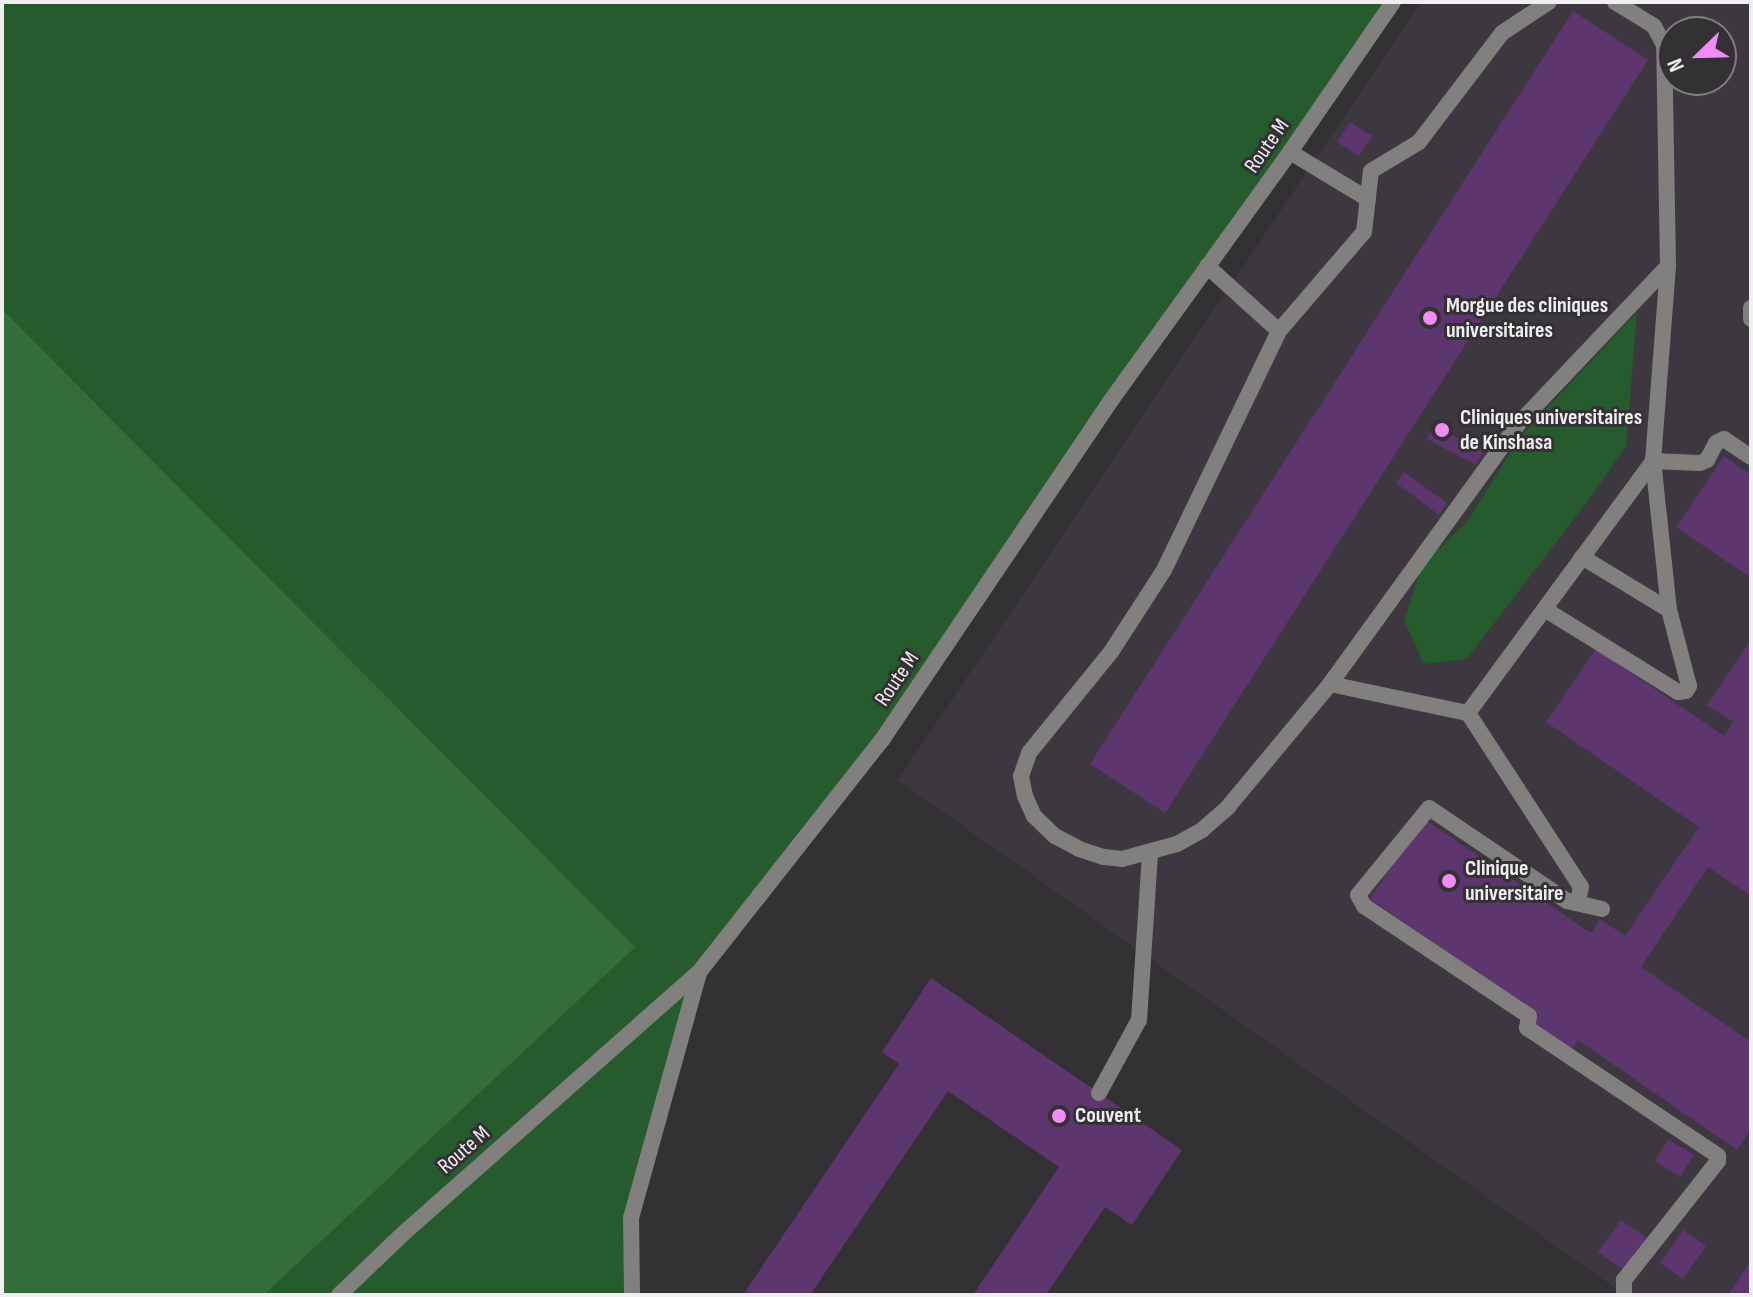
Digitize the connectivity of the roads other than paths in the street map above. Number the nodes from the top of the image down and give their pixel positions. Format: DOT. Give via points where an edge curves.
graph roads {
  1 [pos="1393,2"];
  2 [pos="1549,2"];
  3 [pos="1615,2"];
  4 [pos="1290,152"];
  5 [pos="1368,199"];
  6 [pos="1207,266"];
  7 [pos="1668,266"];
  8 [pos="1751,308"];
  9 [pos="1751,319"];
  10 [pos="1279,331"];
  11 [pos="1751,457"];
  12 [pos="1653,461"];
  13 [pos="1582,557"];
  14 [pos="1546,610"];
  15 [pos="1669,610"];
  16 [pos="1330,684"];
  17 [pos="1468,713"];
  18 [pos="1150,854"];
  19 [pos="1578,901"];
  20 [pos="1602,909"];
  21 [pos="700,971"];
  22 [pos="1099,1093"];
  23 [pos="339,1295"];
  24 [pos="632,1295"];
  25 [pos="1624,1295"];
  1 -- 4 [label="lane, Route M"];
  2 -- 5 [label="lane" via="1502,33 1412,149 1371,171"];
  3 -- 7 [label="lane" via="1654,26 1664,45"];
  4 -- 5 [label="lane"];
  4 -- 6 [label="lane, Route M"];
  5 -- 10 [label="lane" via="1364,232"];
  6 -- 10 [label="lane"];
  6 -- 21 [label="lane, Route M" via="882,740"];
  7 -- 12 [label="lane"];
  7 -- 16 [label="lane" via="1520,422"];
  8 -- 9 [label="lane"];
  10 -- 18 [label="lane" via="1164,570 1111,652 1029,753 1021,776 1034,816 1055,836 1104,857"];
  11 -- 12 [label="lane" via="1724,439 1700,463"];
  12 -- 13 [label="lane"];
  12 -- 15 [label="lane"];
  13 -- 14 [label="lane"];
  13 -- 15 [label="lane"];
  14 -- 15 [label="lane" via="1678,692 1689,686"];
  14 -- 17 [label="lane"];
  16 -- 17 [label="lane"];
  16 -- 18 [label="lane" via="1228,807 1202,830"];
  17 -- 19 [label="lane" via="1581,887"];
  18 -- 22 [label="lane" via="1139,1020"];
  19 -- 20 [label="lane"];
  19 -- 25 [label="lane" via="1567,901 1429,808 1358,895 1364,906 1529,1016 1527,1028 1718,1156 1624,1280"];
  21 -- 23 [label="lane, Route M"];
  21 -- 24 [label="lane" via="631,1218"];
}
